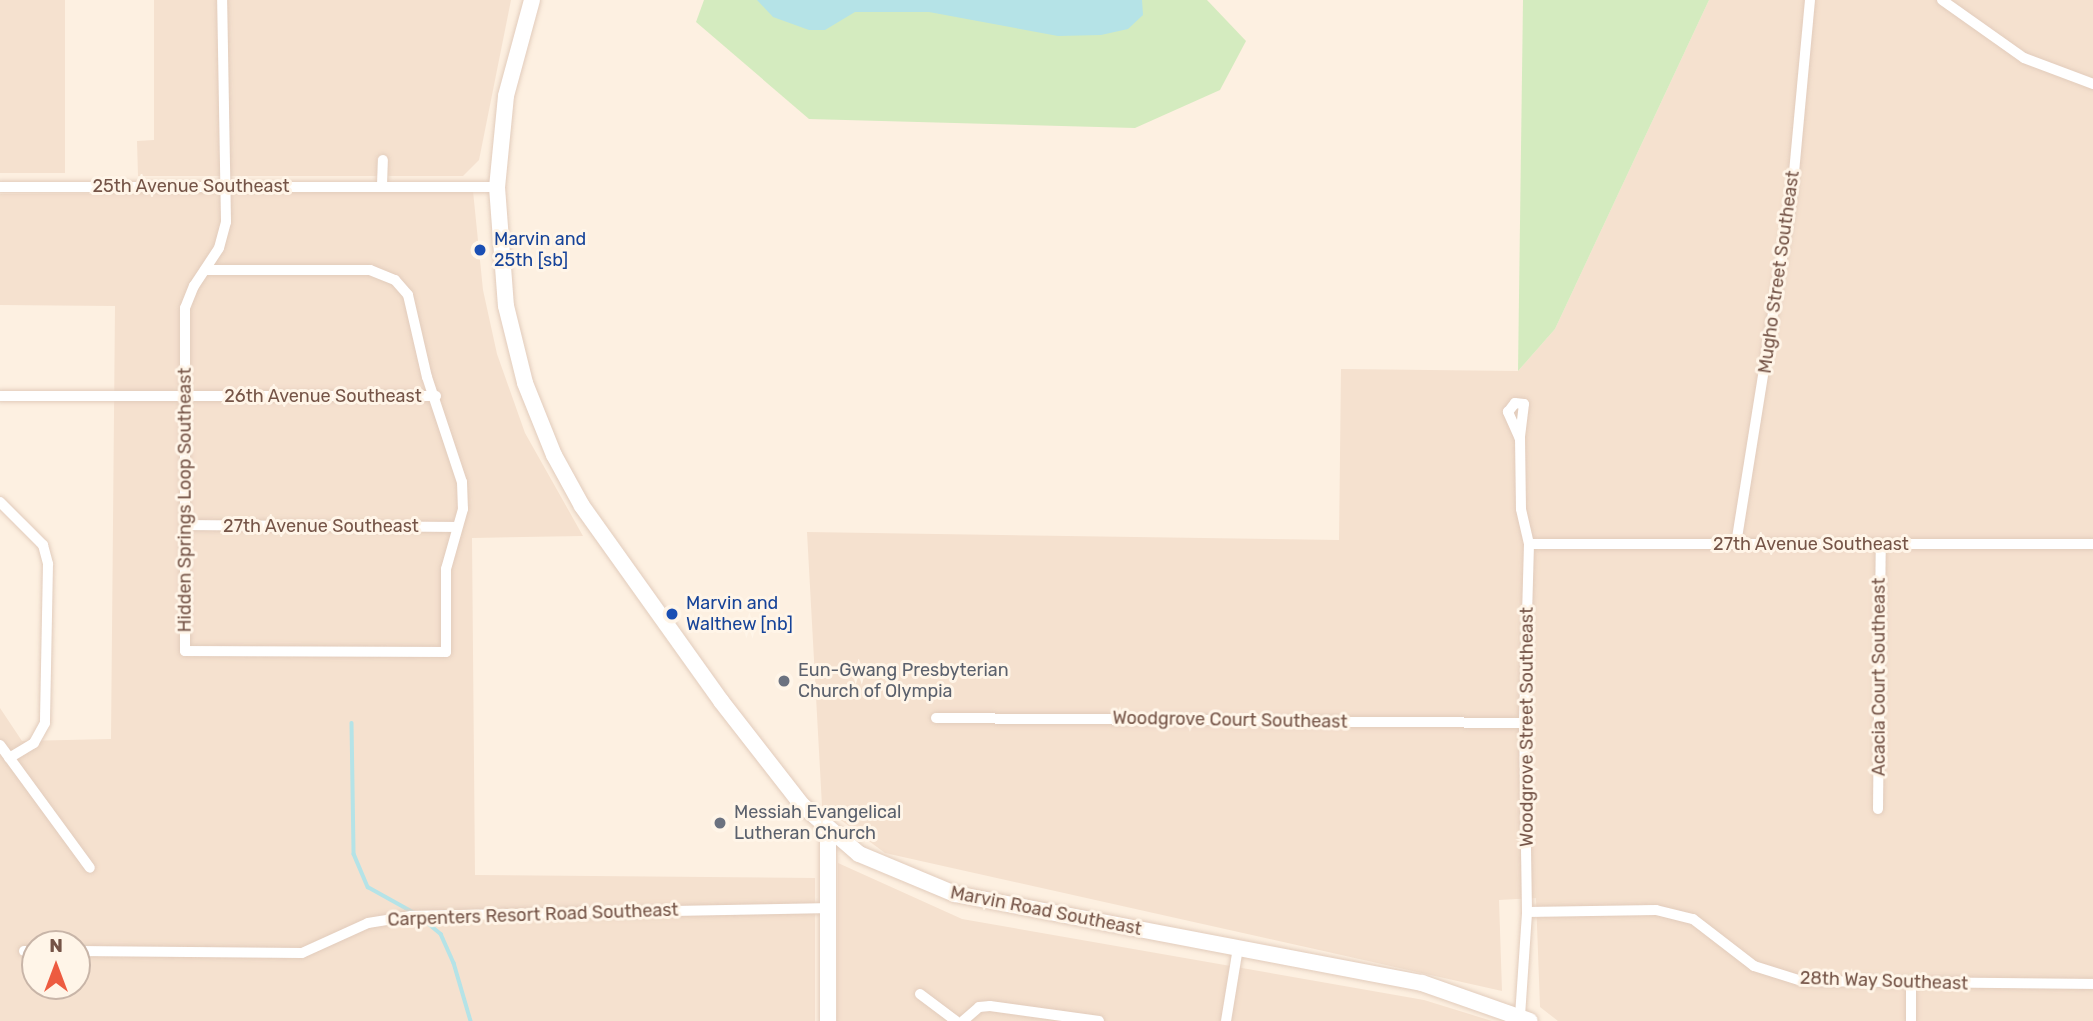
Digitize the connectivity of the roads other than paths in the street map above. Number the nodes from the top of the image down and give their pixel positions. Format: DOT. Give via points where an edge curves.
graph roads {
  1 [pos="222,0"];
  2 [pos="532,0"];
  3 [pos="1810,0"];
  4 [pos="1942,0"];
  5 [pos="2093,84"];
  6 [pos="383,160"];
  7 [pos="226,185"];
  8 [pos="382,185"];
  9 [pos="0,187"];
  10 [pos="498,187"];
  11 [pos="205,270"];
  12 [pos="0,396"];
  13 [pos="436,396"];
  14 [pos="186,397"];
  15 [pos="1520,439"];
  16 [pos="0,502"];
  17 [pos="185,525"];
  18 [pos="457,527"];
  19 [pos="1530,544"];
  20 [pos="1736,544"];
  21 [pos="1881,544"];
  22 [pos="2093,544"];
  23 [pos="936,718"];
  24 [pos="1524,723"];
  25 [pos="0,745"];
  26 [pos="9,758"];
  27 [pos="1878,810"];
  28 [pos="828,830"];
  29 [pos="90,868"];
  30 [pos="828,908"];
  31 [pos="1527,912"];
  32 [pos="1238,948"];
  33 [pos="91,951"];
  34 [pos="1911,984"];
  35 [pos="2093,984"];
  36 [pos="920,994"];
  37 [pos="1525,1019"];
  38 [pos="828,1021"];
  39 [pos="956,1021"];
  40 [pos="962,1021"];
  41 [pos="1098,1021"];
  42 [pos="1226,1021"];
  43 [pos="1911,1021"];
  1 -- 7 [label="street, Hidden Springs Loop Southeast"];
  2 -- 10 [label="street, Marvin Road Southeast" via="506,96"];
  3 -- 20 [label="street, Mugho Street Southeast" via="1792,194"];
  4 -- 5 [label="street" via="2024,58"];
  6 -- 8 [label="street"];
  7 -- 8 [label="street, 25th Avenue Southeast"];
  7 -- 9 [label="street, 25th Avenue Southeast"];
  7 -- 11 [label="street, Hidden Springs Loop Southeast" via="226,222 219,248"];
  8 -- 10 [label="street, 25th Avenue Southeast"];
  10 -- 28 [label="street, Marvin Road Southeast" via="499,254 511,332 535,412 558,463 625,570 721,701 802,805"];
  11 -- 13 [label="street, Hidden Springs Loop Southeast" via="370,270 395,280 408,295"];
  11 -- 14 [label="street, Hidden Springs Loop Southeast" via="185,308"];
  12 -- 14 [label="street, 26th Avenue Southeast"];
  13 -- 14 [label="street, 26th Avenue Southeast"];
  13 -- 18 [label="street, Hidden Springs Loop Southeast" via="462,482 463,509"];
  14 -- 17 [label="street, Hidden Springs Loop Southeast"];
  15 -- 19 [label="street, Woodgrove Street Southeast" via="1521,509"];
  16 -- 26 [label="street" via="43,544 48,564 45,723 34,743"];
  17 -- 18 [label="street, 27th Avenue Southeast"];
  17 -- 18 [label="street, Hidden Springs Loop Southeast" via="185,651 446,652 446,569"];
  19 -- 20 [label="street, 27th Avenue Southeast"];
  19 -- 24 [label="street, Woodgrove Street Southeast"];
  20 -- 21 [label="street, 27th Avenue Southeast"];
  21 -- 22 [label="street, 27th Avenue Southeast"];
  21 -- 27 [label="street, Acacia Court Southeast"];
  23 -- 24 [label="street, Woodgrove Court Southeast"];
  24 -- 31 [label="street, Woodgrove Street Southeast"];
  25 -- 26 [label="street"];
  26 -- 29 [label="street"];
  28 -- 30 [label="street"];
  28 -- 32 [label="street, Marvin Road Southeast" via="882,867 955,894"];
  30 -- 33 [label="street, Carpenters Resort Road Southeast" via="411,916 368,923 302,953"];
  30 -- 38 [label="street"];
  31 -- 34 [label="street, 28th Way Southeast" via="1656,910 1693,919 1754,966 1779,976"];
  31 -- 37 [label="street, Woodgrove Street Southeast"];
  32 -- 37 [label="street, Marvin Road Southeast" via="1422,983"];
  32 -- 42 [label="street"];
  34 -- 35 [label="street, 28th Way Southeast"];
  34 -- 43 [label="street"];
  36 -- 39 [label="street"];
  40 -- 41 [label="street" via="979,1007 990,1006"];
}
